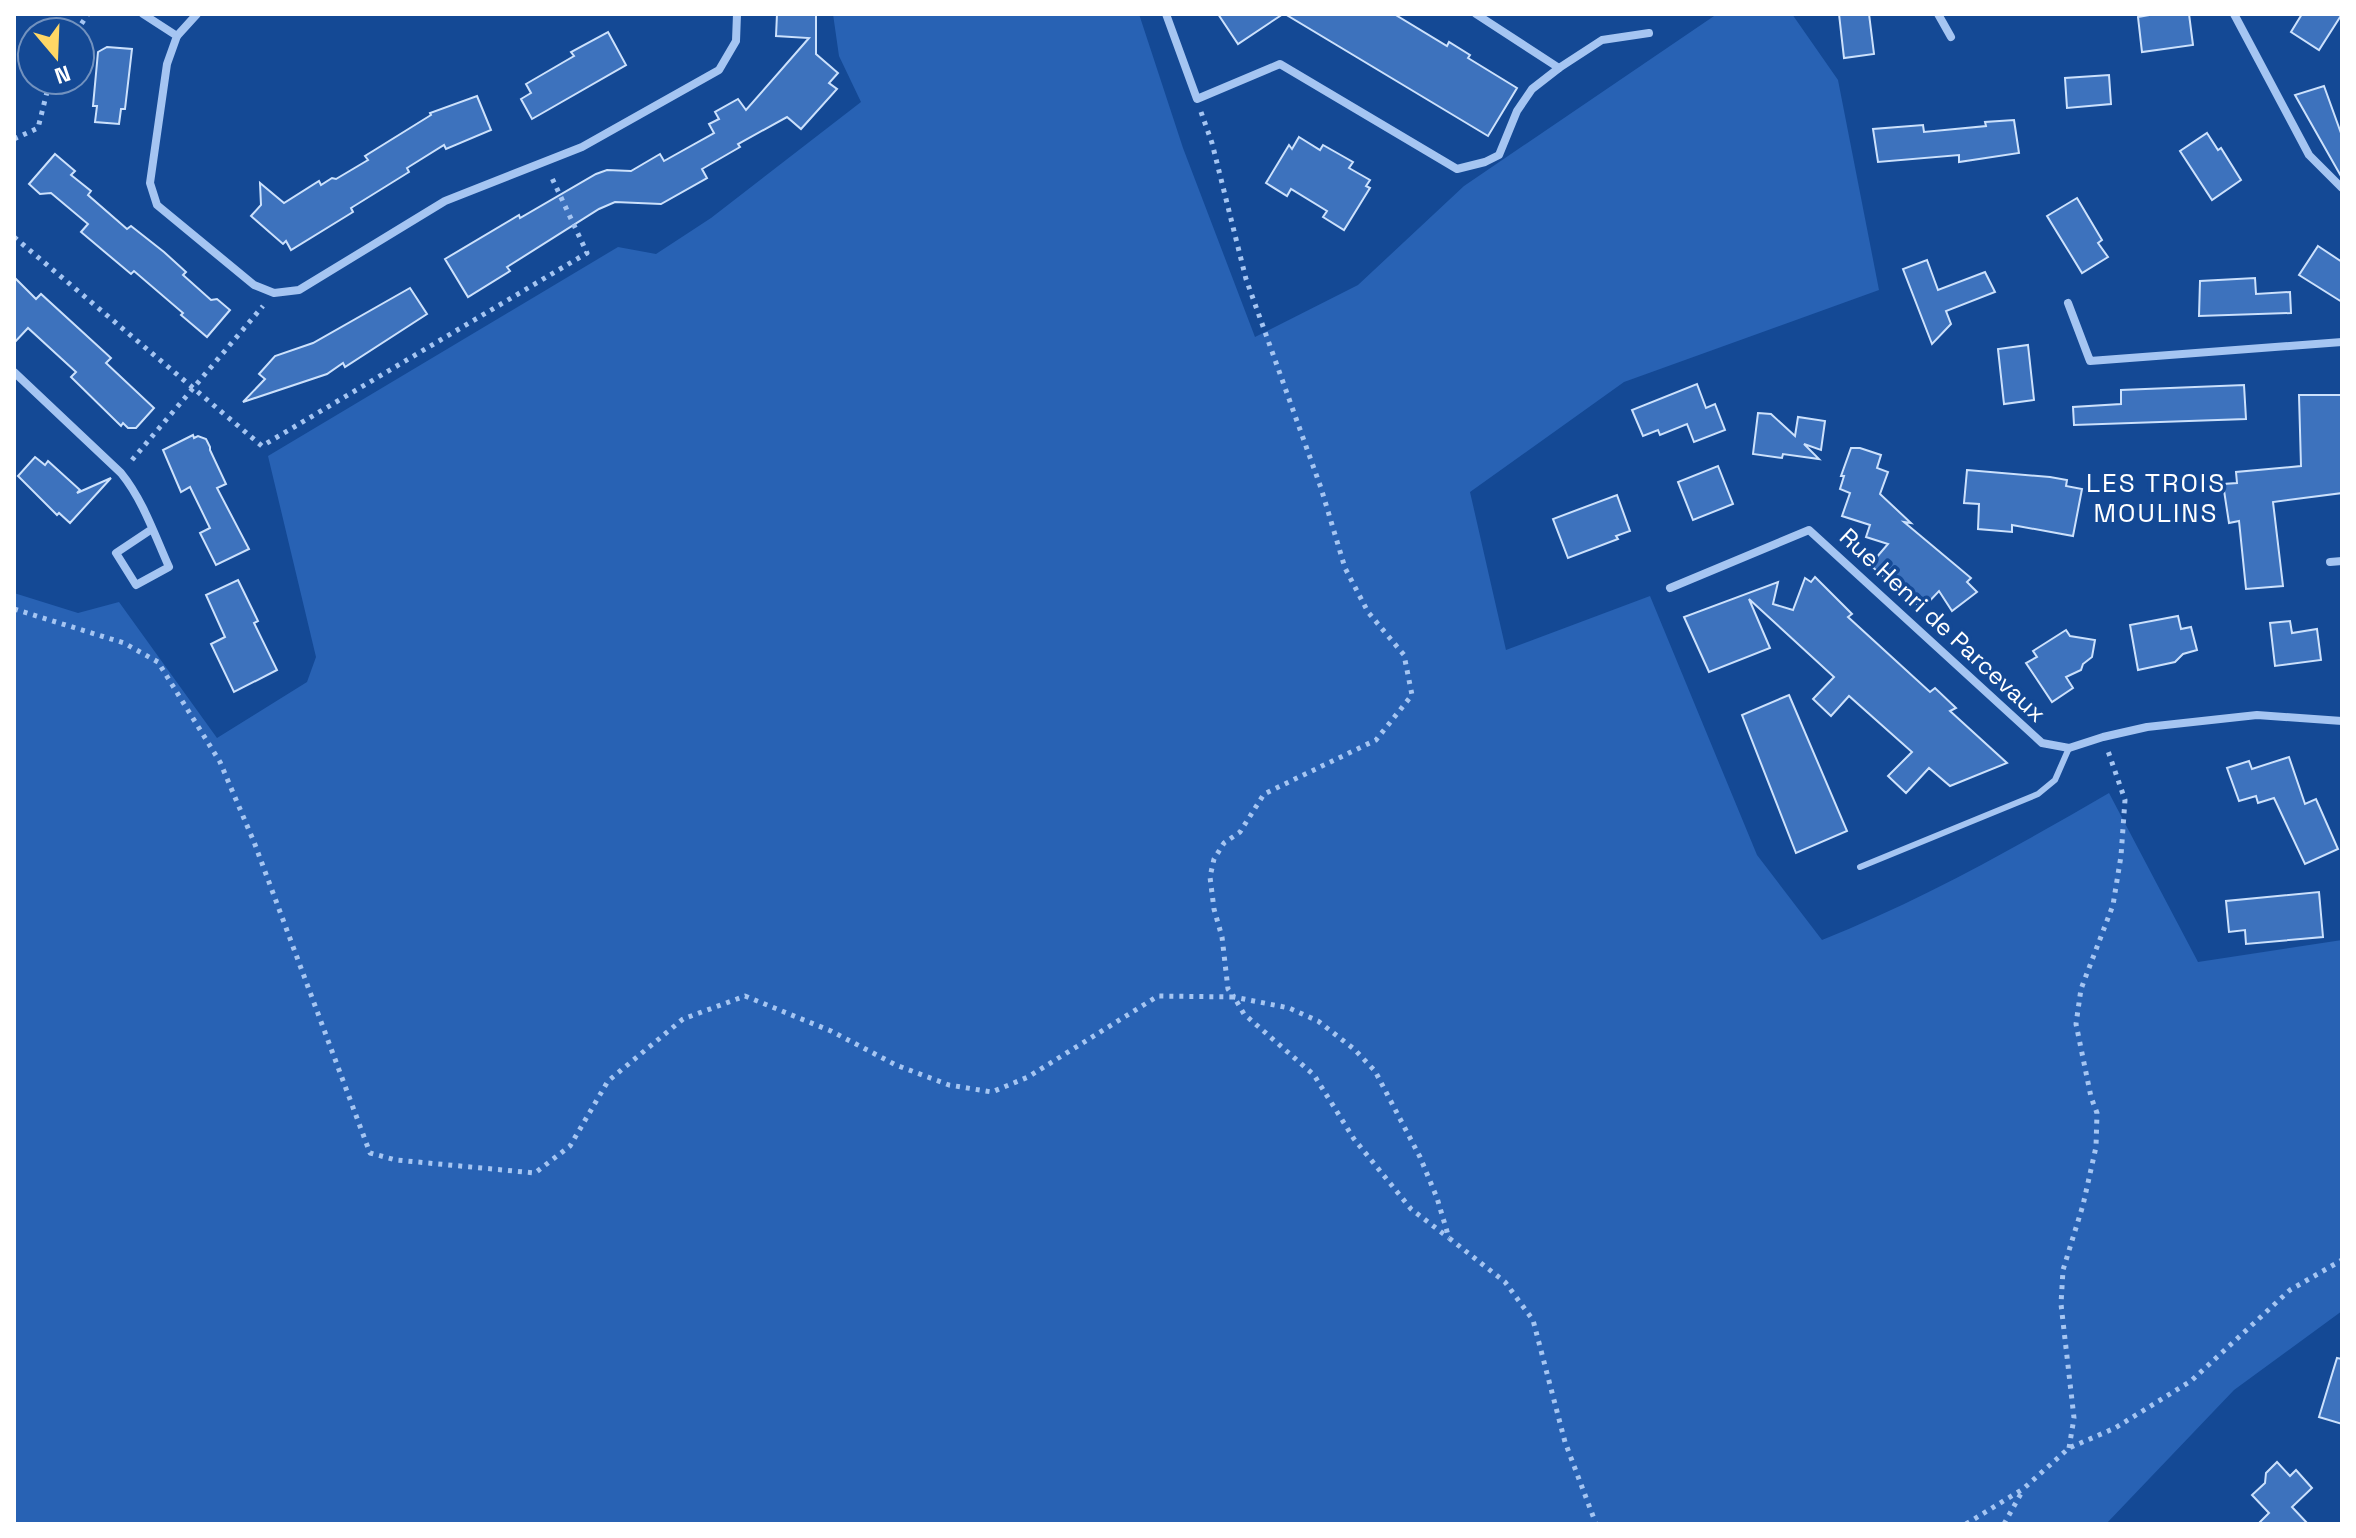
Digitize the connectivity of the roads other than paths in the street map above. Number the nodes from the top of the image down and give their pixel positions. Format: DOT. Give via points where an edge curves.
graph roads {
  1 [pos="143,14"];
  2 [pos="197,14"];
  3 [pos="737,14"];
  4 [pos="1166,14"];
  5 [pos="1476,14"];
  6 [pos="1938,14"];
  7 [pos="2234,14"];
  8 [pos="1649,33"];
  9 [pos="177,36"];
  10 [pos="1951,37"];
  11 [pos="1559,68"];
  12 [pos="2342,188"];
  13 [pos="2068,303"];
  14 [pos="2342,342"];
  15 [pos="14,372"];
  16 [pos="152,529"];
  17 [pos="2342,561"];
  18 [pos="2330,562"];
  19 [pos="1670,588"];
  20 [pos="2342,721"];
  21 [pos="2069,748"];
  22 [pos="1860,867"];
  1 -- 9 [label="street"];
  2 -- 9 [label="street"];
  3 -- 9 [label="street" via="736,41 719,70 582,147 445,201 299,290 274,293 254,285 157,205 150,183 167,64"];
  4 -- 11 [label="street" via="1197,99 1280,64 1457,169 1499,155 1532,89"];
  5 -- 11 [label="street"];
  6 -- 10 [label="street"];
  7 -- 12 [label="street" via="2309,155"];
  8 -- 11 [label="street" via="1602,40"];
  13 -- 14 [label="street" via="2090,361"];
  15 -- 16 [label="street" via="121,473"];
  16 -- 16 [label="street" via="169,567 136,585 116,553"];
  17 -- 18 [label="street"];
  19 -- 21 [label="street, Rue Henri de Parcevaux" via="1809,530 2042,743"];
  20 -- 21 [label="street" via="2257,715 2147,727"];
  21 -- 22 [label="lane" via="2055,780 2038,794"];
}
